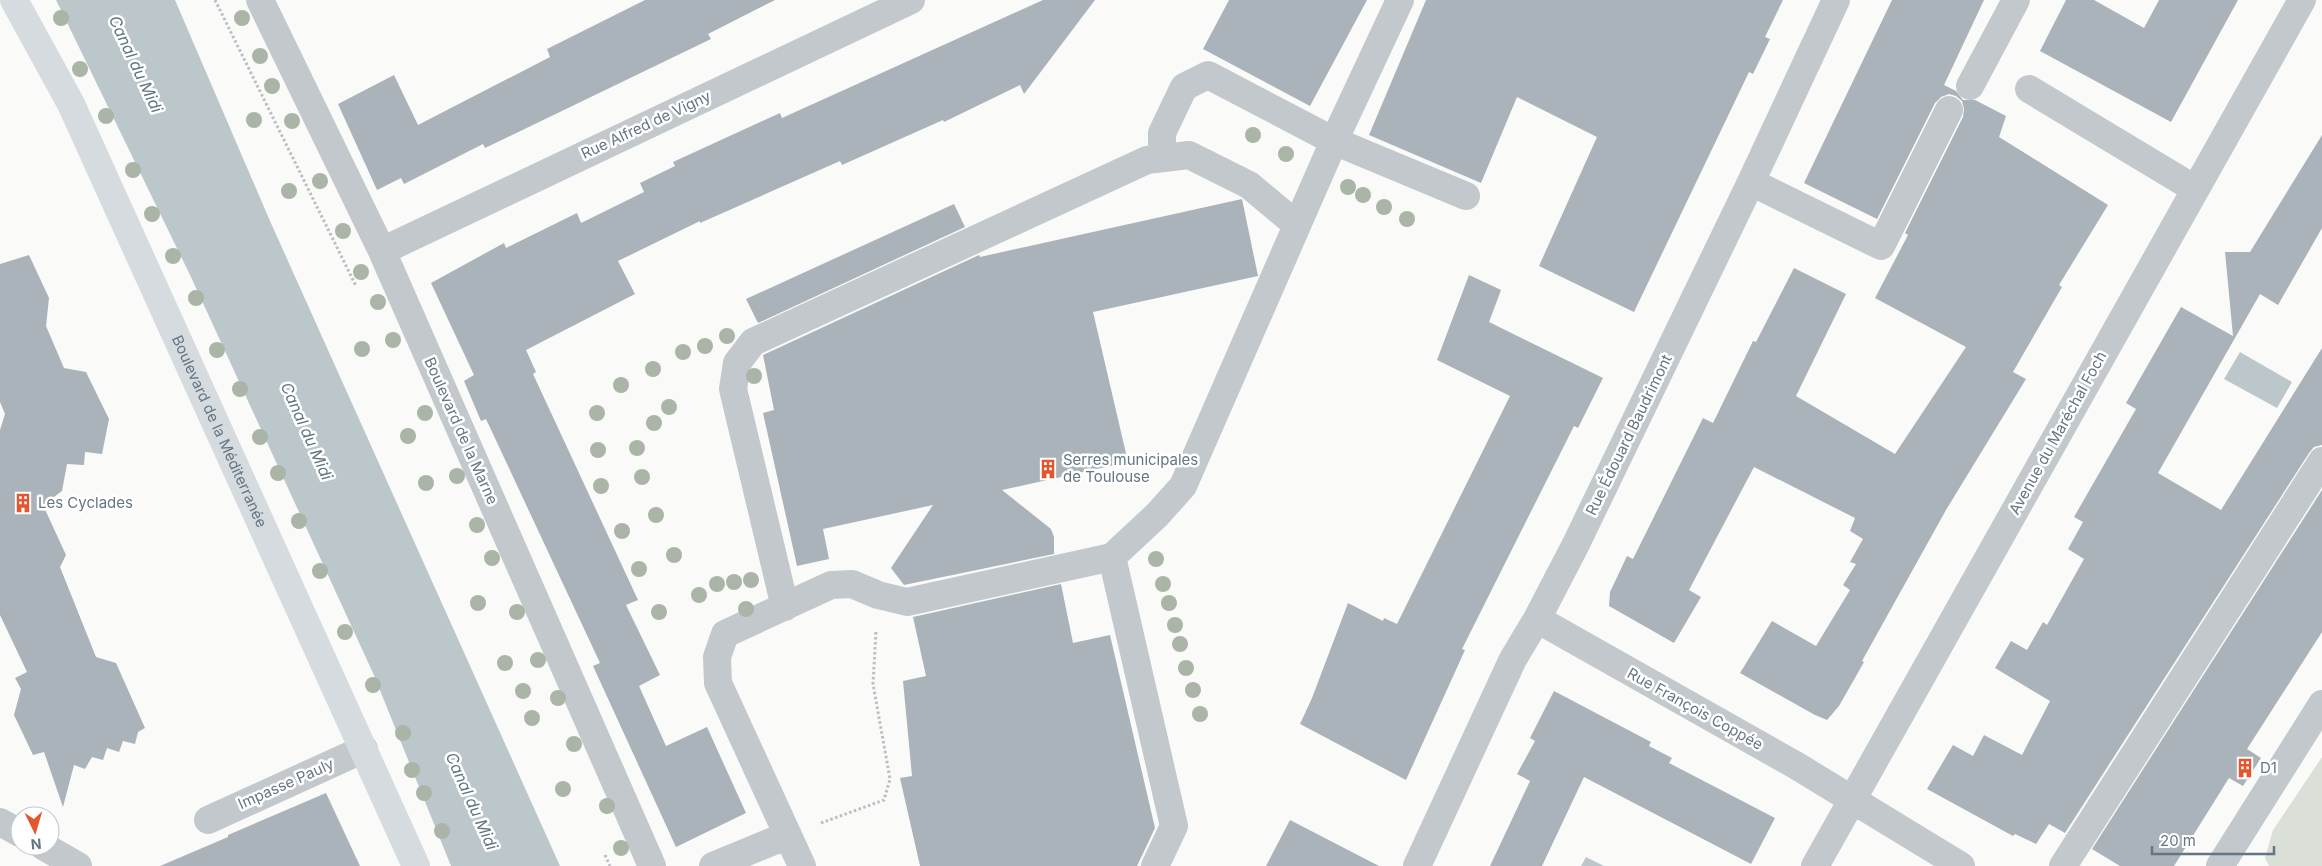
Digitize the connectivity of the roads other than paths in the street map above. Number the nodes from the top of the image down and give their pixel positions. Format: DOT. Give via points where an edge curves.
graph roads {
  1 [pos="14,0"];
  2 [pos="260,0"];
  3 [pos="912,0"];
  4 [pos="1400,0"];
  5 [pos="1836,0"];
  6 [pos="2016,0"];
  7 [pos="2302,0"];
  8 [pos="1970,86"];
  9 [pos="2029,89"];
  10 [pos="1949,110"];
  11 [pos="1334,140"];
  12 [pos="1162,158"];
  13 [pos="1751,182"];
  14 [pos="2195,189"];
  15 [pos="1466,196"];
  16 [pos="1297,225"];
  17 [pos="382,251"];
  18 [pos="2322,461"];
  19 [pos="1112,557"];
  20 [pos="785,607"];
  21 [pos="1537,619"];
  22 [pos="2322,704"];
  23 [pos="364,749"];
  24 [pos="1854,799"];
  25 [pos="208,820"];
  26 [pos="788,835"];
  27 [pos="60,856"];
  28 [pos="2225,864"];
  29 [pos="78,866"];
  30 [pos="416,866"];
  31 [pos="652,866"];
  32 [pos="713,866"];
  33 [pos="802,866"];
  34 [pos="1155,866"];
  35 [pos="1416,866"];
  36 [pos="1815,866"];
  37 [pos="1961,866"];
  38 [pos="2063,866"];
  1 -- 23 [label="main road, Boulevard de la Méditerranée" via="71,104"];
  2 -- 17 [label="street, Boulevard de la Marne"];
  3 -- 17 [label="street, Rue Alfred de Vigny"];
  4 -- 11 [label="street"];
  5 -- 13 [label="street, Rue Édouard Baudrimont"];
  6 -- 8 [label="street"];
  7 -- 14 [label="street, Avenue du Maréchal Foch"];
  9 -- 14 [label="street"];
  10 -- 13 [label="street" via="1881,246"];
  11 -- 12 [label="street" via="1208,75 1184,87 1162,133"];
  11 -- 15 [label="street"];
  11 -- 16 [label="street"];
  12 -- 16 [label="street" via="1189,155 1249,185"];
  12 -- 20 [label="street" via="1147,160 753,342 737,363 733,389"];
  13 -- 21 [label="street, Rue Édouard Baudrimont"];
  14 -- 24 [label="street, Avenue du Maréchal Foch"];
  16 -- 19 [label="street" via="1183,486"];
  17 -- 31 [label="street, Boulevard de la Marne"];
  18 -- 38 [label="street"];
  19 -- 20 [label="street" via="907,602 852,584 831,585"];
  19 -- 34 [label="street" via="1174,826"];
  20 -- 26 [label="street" via="725,634 717,657 718,683"];
  21 -- 24 [label="street, Rue François Coppée"];
  21 -- 35 [label="street, Rue Édouard Baudrimont" via="1513,659"];
  22 -- 28 [label="street"];
  23 -- 25 [label="street, Impasse Pauly"];
  23 -- 30 [label="main road, Boulevard de la Méditerranée"];
  24 -- 36 [label="street, Avenue du Maréchal Foch"];
  24 -- 37 [label="street, Rue François Coppée"];
  26 -- 32 [label="street"];
  26 -- 33 [label="street"];
  27 -- 29 [label="street"];
}
